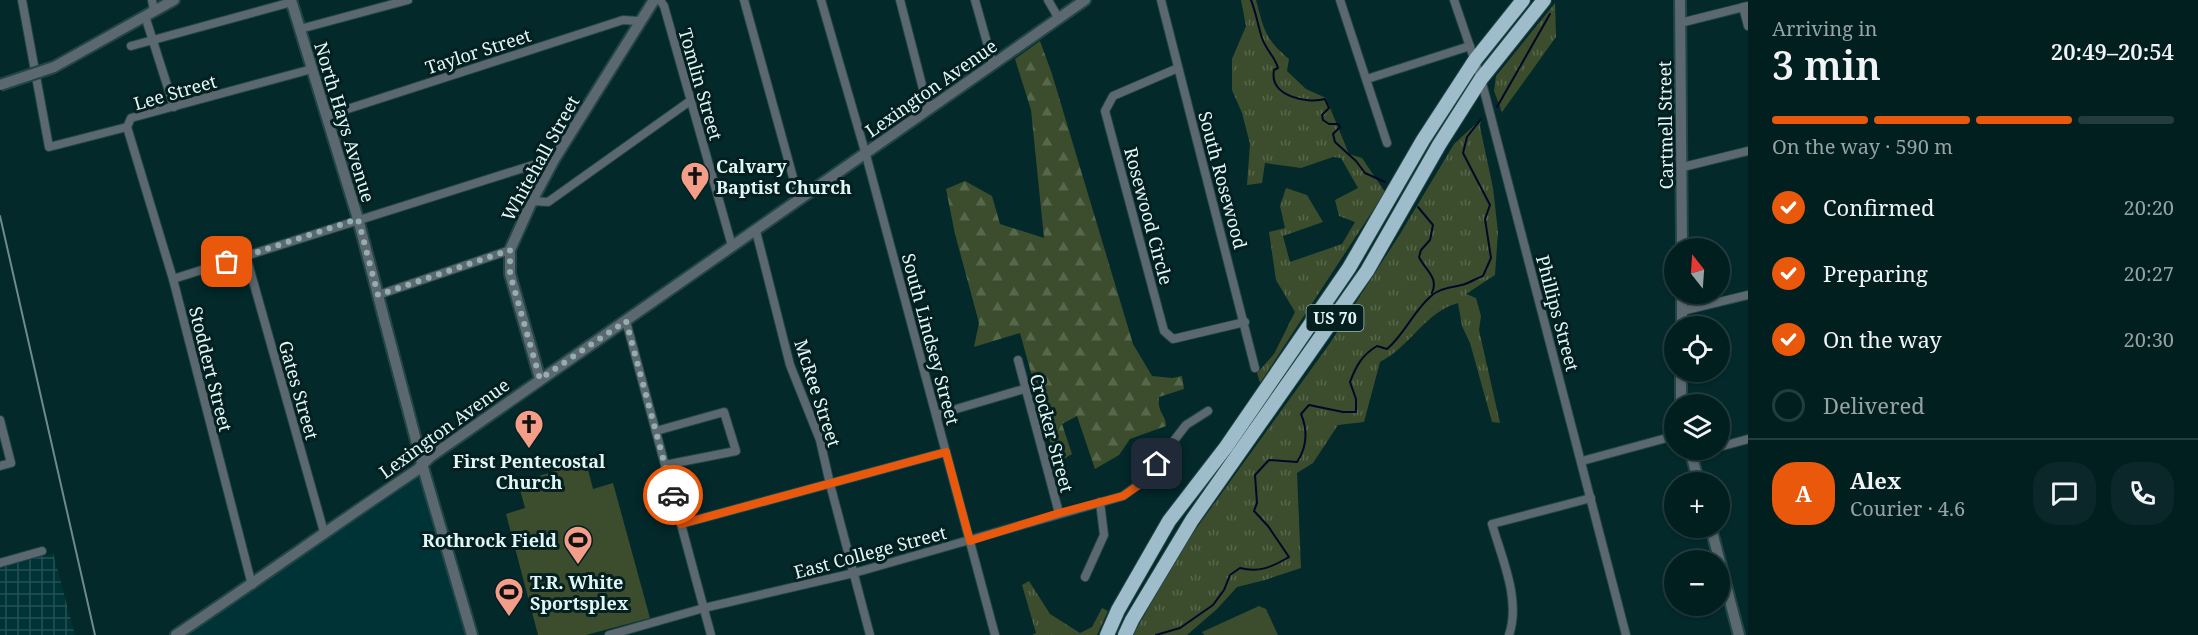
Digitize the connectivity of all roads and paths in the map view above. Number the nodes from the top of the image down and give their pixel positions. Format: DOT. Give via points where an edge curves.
graph roads {
  1 [pos="23,0"];
  2 [pos="174,0"];
  3 [pos="408,0"];
  4 [pos="654,0"];
  5 [pos="660,0"];
  6 [pos="744,0"];
  7 [pos="821,0"];
  8 [pos="900,0"];
  9 [pos="975,0"];
  10 [pos="1048,0"];
  11 [pos="1085,0"];
  12 [pos="1161,0"];
  13 [pos="1340,0"];
  14 [pos="1454,0"];
  15 [pos="1522,0"];
  16 [pos="1544,0"];
  17 [pos="1680,0"];
  18 [pos="292,1"];
  19 [pos="1746,6"];
  20 [pos="150,9"];
  21 [pos="1059,19"];
  22 [pos="639,21"];
  23 [pos="1680,23"];
  24 [pos="1748,26"];
  25 [pos="300,29"];
  26 [pos="154,40"];
  27 [pos="131,46"];
  28 [pos="1470,46"];
  29 [pos="1475,60"];
  30 [pos="993,64"];
  31 [pos="1178,68"];
  32 [pos="312,69"];
  33 [pos="1481,79"];
  34 [pos="1367,80"];
  35 [pos="0,85"];
  36 [pos="690,101"];
  37 [pos="174,107"];
  38 [pos="928,108"];
  39 [pos="326,116"];
  40 [pos="127,127"];
  41 [pos="1387,143"];
  42 [pos="1748,151"];
  43 [pos="866,155"];
  44 [pos="555,158"];
  45 [pos="1683,166"];
  46 [pos="799,199"];
  47 [pos="532,201"];
  48 [pos="358,219"];
  49 [pos="756,231"];
  50 [pos="1682,238"];
  51 [pos="732,246"];
  52 [pos="510,250"];
  53 [pos="246,256"];
  54 [pos="172,279"];
  55 [pos="378,295"];
  56 [pos="1748,295"];
  57 [pos="1682,304"];
  58 [pos="1682,311"];
  59 [pos="1682,316"];
  60 [pos="626,321"];
  61 [pos="1245,322"];
  62 [pos="1018,360"];
  63 [pos="1255,368"];
  64 [pos="540,379"];
  65 [pos="1024,389"];
  66 [pos="1208,411"];
  67 [pos="936,415"];
  68 [pos="0,420"];
  69 [pos="656,431"];
  70 [pos="1664,439"];
  71 [pos="1748,439"];
  72 [pos="1730,444"];
  73 [pos="946,452"];
  74 [pos="1582,461"];
  75 [pos="423,464"];
  76 [pos="665,465"];
  77 [pos="0,466"];
  78 [pos="830,484"];
  79 [pos="1591,498"];
  80 [pos="1100,502"];
  81 [pos="1059,513"];
  82 [pos="681,524"];
  83 [pos="324,532"];
  84 [pos="1714,538"];
  85 [pos="970,541"];
  86 [pos="42,551"];
  87 [pos="0,563"];
  88 [pos="854,573"];
  89 [pos="1085,577"];
  90 [pos="252,585"];
  91 [pos="704,608"];
  92 [pos="176,635"];
  93 [pos="472,635"];
  94 [pos="609,635"];
  95 [pos="711,635"];
  96 [pos="870,635"];
  97 [pos="995,635"];
  98 [pos="1107,635"];
  99 [pos="1125,635"];
  100 [pos="1509,635"];
  101 [pos="1626,635"];
  102 [pos="1739,635"];
  1 -- 40 [label="street, Lee Street" via="49,147"];
  2 -- 20 [label="street"];
  3 -- 25 [label="street"];
  4 -- 22 [label="street, Whitehall Street"];
  5 -- 36 [label="street, Tomlin Street"];
  6 -- 46 [label="street"];
  7 -- 43 [label="street, South Lindsey Street"];
  8 -- 38 [label="street"];
  9 -- 30 [label="street"];
  10 -- 21 [label="street"];
  11 -- 21 [label="street, Lexington Avenue"];
  12 -- 31 [label="street, South Rosewood"];
  13 -- 34 [label="street"];
  14 -- 28 [label="street, Phillips Street"];
  15 -- 29 [label="highway, US 70"];
  16 -- 33 [label="highway, US 70"];
  17 -- 23 [label="street, Cartmell Street"];
  18 -- 25 [label="street, North Hays Avenue"];
  18 -- 26 [label="street"];
  19 -- 23 [label="street"];
  19 -- 24 [label="street"];
  20 -- 26 [label="street"];
  20 -- 35 [label="street, bridge" via="54,67"];
  21 -- 30 [label="street, Lexington Avenue"];
  22 -- 39 [label="street, Taylor Street" via="623,20"];
  22 -- 44 [label="street, Whitehall Street"];
  23 -- 45 [label="street, Cartmell Street"];
  25 -- 32 [label="street, North Hays Avenue"];
  26 -- 27 [label="street"];
  26 -- 37 [label="street"];
  28 -- 29 [label="street, Phillips Street"];
  28 -- 34 [label="street"];
  29 -- 33 [label="street, Phillips Street"];
  29 -- 98 [label="highway, US 70" via="1423,140 1349,268 1226,447 1169,521"];
  30 -- 38 [label="street, Lexington Avenue"];
  31 -- 61 [label="street, South Rosewood"];
  31 -- 61 [label="street, Rosewood Circle" via="1113,96 1105,111 1164,331 1173,339"];
  32 -- 37 [label="street, Lee Street"];
  32 -- 39 [label="street, North Hays Avenue"];
  33 -- 74 [label="street, Phillips Street"];
  33 -- 99 [label="highway, US 70" via="1367,271 1192,520"];
  34 -- 41 [label="street"];
  36 -- 47 [label="street" via="548,202"];
  36 -- 51 [label="street, Tomlin Street"];
  37 -- 40 [label="street, Lee Street" via="131,118"];
  38 -- 43 [label="street, Lexington Avenue"];
  39 -- 48 [label="street, North Hays Avenue"];
  40 -- 54 [label="street, Stoddert Street"];
  42 -- 45 [label="street"];
  43 -- 46 [label="street, Lexington Avenue"];
  43 -- 67 [label="street, South Lindsey Street"];
  44 -- 47 [label="street, Whitehall Street"];
  44 -- 48 [label="street"];
  45 -- 50 [label="street, Cartmell Street"];
  46 -- 49 [label="street, Lexington Avenue"];
  47 -- 52 [label="street, Whitehall Street"];
  48 -- 53 [label="street"];
  48 -- 55 [label="street, North Hays Avenue"];
  49 -- 51 [label="street, Lexington Avenue"];
  49 -- 78 [label="street, McRee Street" via="790,365 820,440"];
  51 -- 60 [label="street, Lexington Avenue"];
  52 -- 55 [label="street"];
  52 -- 64 [label="street, Whitehall Street" via="510,274"];
  53 -- 54 [label="street"];
  53 -- 83 [label="street, Gates Street"];
  54 -- 90 [label="street, Stoddert Street"];
  55 -- 75 [label="street, North Hays Avenue"];
  56 -- 58 [label="street"];
  57 -- 58 [label="street"];
  58 -- 59 [label="street"];
  60 -- 64 [label="street, Lexington Avenue"];
  60 -- 69 [label="street"];
  61 -- 63 [label="street, South Rosewood"];
  62 -- 65 [label="street, Crocker Street"];
  64 -- 75 [label="street, Lexington Avenue"];
  65 -- 67 [label="street"];
  65 -- 81 [label="street, Crocker Street"];
  66 -- 80 [label="street, East College Street" via="1186,426 1142,483 1123,496"];
  67 -- 73 [label="street, South Lindsey Street"];
  68 -- 77 [label="street" via="11,463"];
  69 -- 76 [label="street"];
  69 -- 76 [label="street" via="724,412 736,451"];
  70 -- 74 [label="street"];
  71 -- 72 [label="street"];
  73 -- 78 [label="street"];
  73 -- 85 [label="street, South Lindsey Street"];
  74 -- 79 [label="street, Phillips Street"];
  75 -- 83 [label="street, Lexington Avenue"];
  75 -- 93 [label="street, North Hays Avenue"];
  76 -- 82 [label="street"];
  78 -- 82 [label="street"];
  78 -- 88 [label="street, McRee Street"];
  79 -- 100 [label="street" via="1492,524 1513,599 1514,620"];
  79 -- 101 [label="street, Phillips Street"];
  80 -- 81 [label="street, East College Street"];
  80 -- 89 [label="street" via="1104,535"];
  81 -- 85 [label="street, East College Street"];
  82 -- 91 [label="street"];
  83 -- 90 [label="street, Lexington Avenue"];
  84 -- 102 [label="street"];
  85 -- 88 [label="street, East College Street"];
  85 -- 97 [label="street, South Lindsey Street"];
  86 -- 87 [label="street"];
  88 -- 91 [label="street, East College Street"];
  88 -- 96 [label="street, McRee Street"];
  90 -- 92 [label="street, Lexington Avenue"];
  91 -- 94 [label="street, East College Street"];
  91 -- 95 [label="street"];
}
